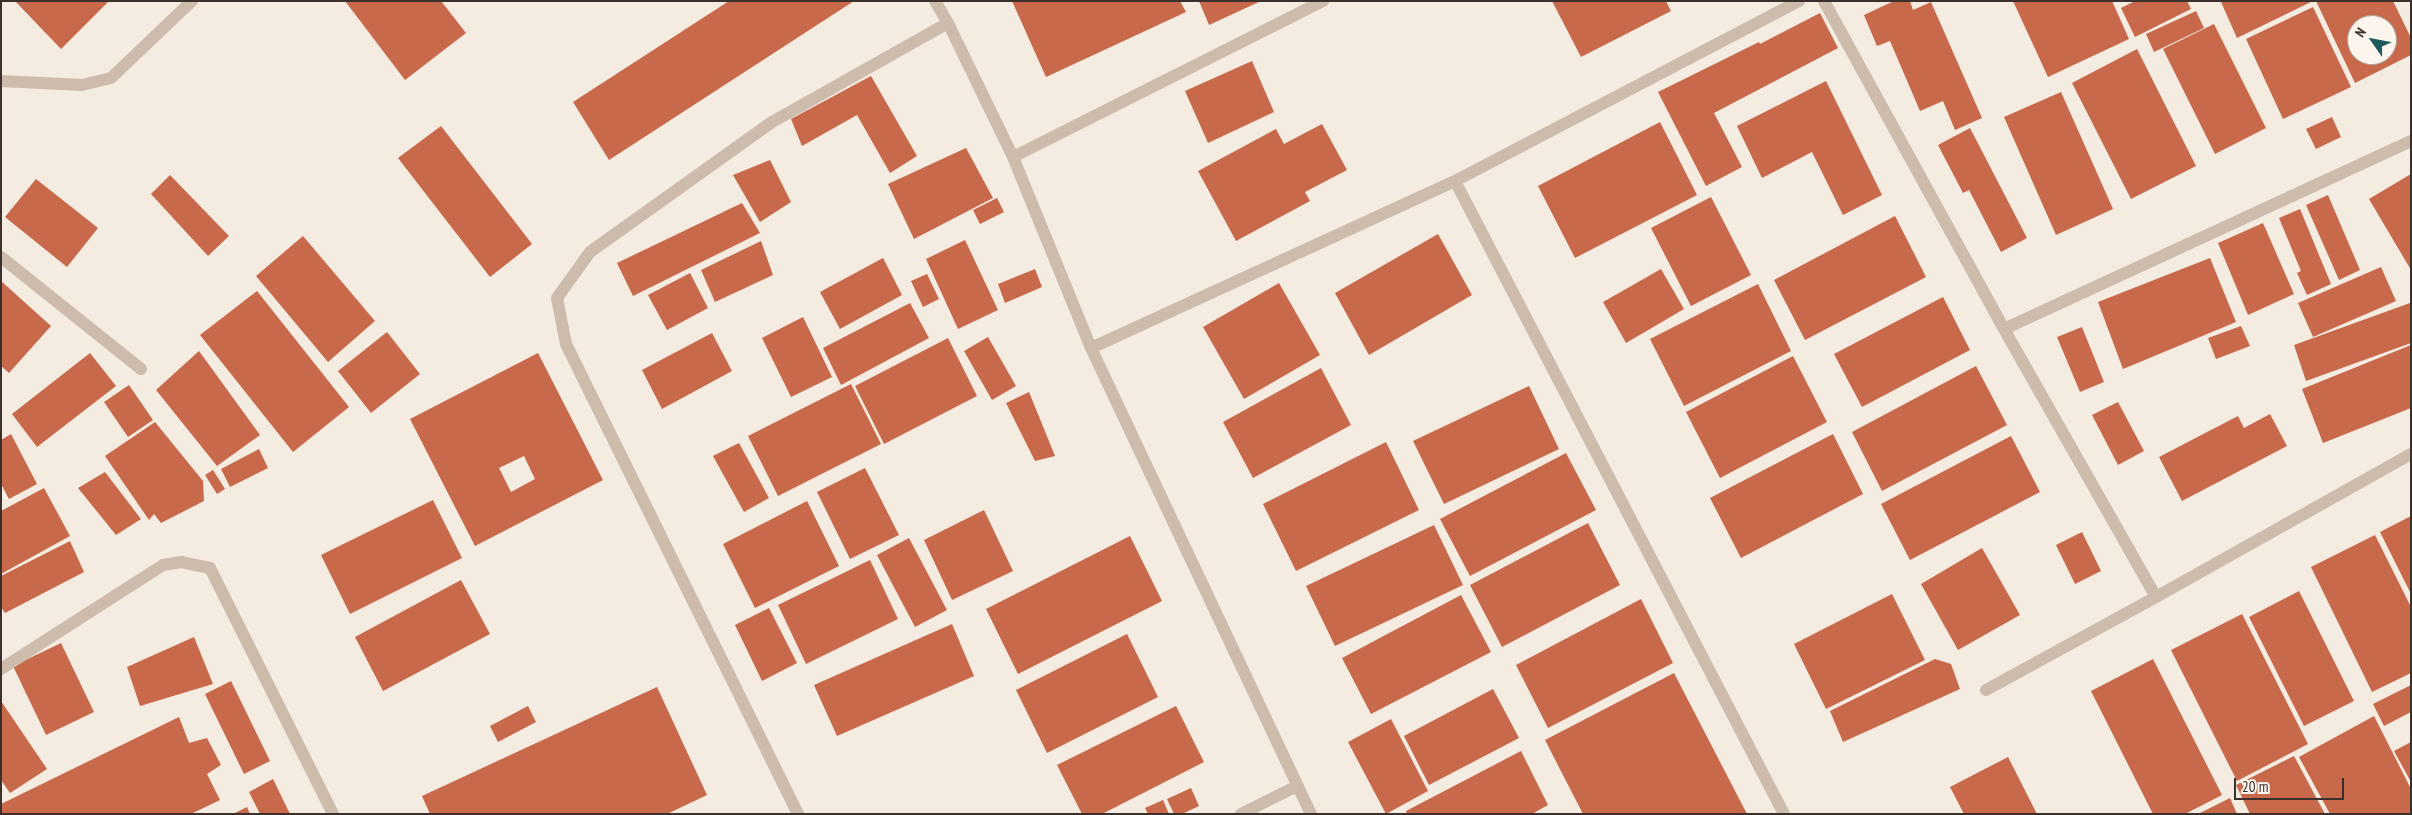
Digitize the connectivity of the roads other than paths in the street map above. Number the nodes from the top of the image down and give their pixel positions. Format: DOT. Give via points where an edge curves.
graph roads {
  1 [pos="192,1"];
  2 [pos="935,1"];
  3 [pos="1323,1"];
  4 [pos="1799,1"];
  5 [pos="1824,1"];
  6 [pos="948,23"];
  7 [pos="1,81"];
  8 [pos="2411,141"];
  9 [pos="1013,157"];
  10 [pos="1455,181"];
  11 [pos="1,257"];
  12 [pos="2004,329"];
  13 [pos="1091,348"];
  14 [pos="141,369"];
  15 [pos="2411,454"];
  16 [pos="2156,597"];
  17 [pos="1,669"];
  18 [pos="1986,690"];
  19 [pos="1298,786"];
  20 [pos="332,814"];
  21 [pos="798,814"];
  22 [pos="1241,814"];
  23 [pos="1311,814"];
  24 [pos="1784,814"];
  1 -- 7 [label="street" via="111,78 82,85"];
  2 -- 6 [label="street"];
  3 -- 9 [label="street"];
  4 -- 10 [label="street"];
  5 -- 12 [label="street"];
  6 -- 9 [label="street"];
  6 -- 21 [label="street" via="772,122 590,252 558,298 566,344"];
  8 -- 12 [label="street"];
  9 -- 13 [label="street"];
  10 -- 13 [label="street"];
  10 -- 24 [label="street"];
  11 -- 14 [label="street"];
  12 -- 16 [label="street"];
  13 -- 19 [label="street"];
  15 -- 16 [label="street"];
  16 -- 18 [label="street"];
  17 -- 20 [label="street" via="162,565 181,562 210,568"];
  19 -- 22 [label="street"];
  19 -- 23 [label="street"];
}
